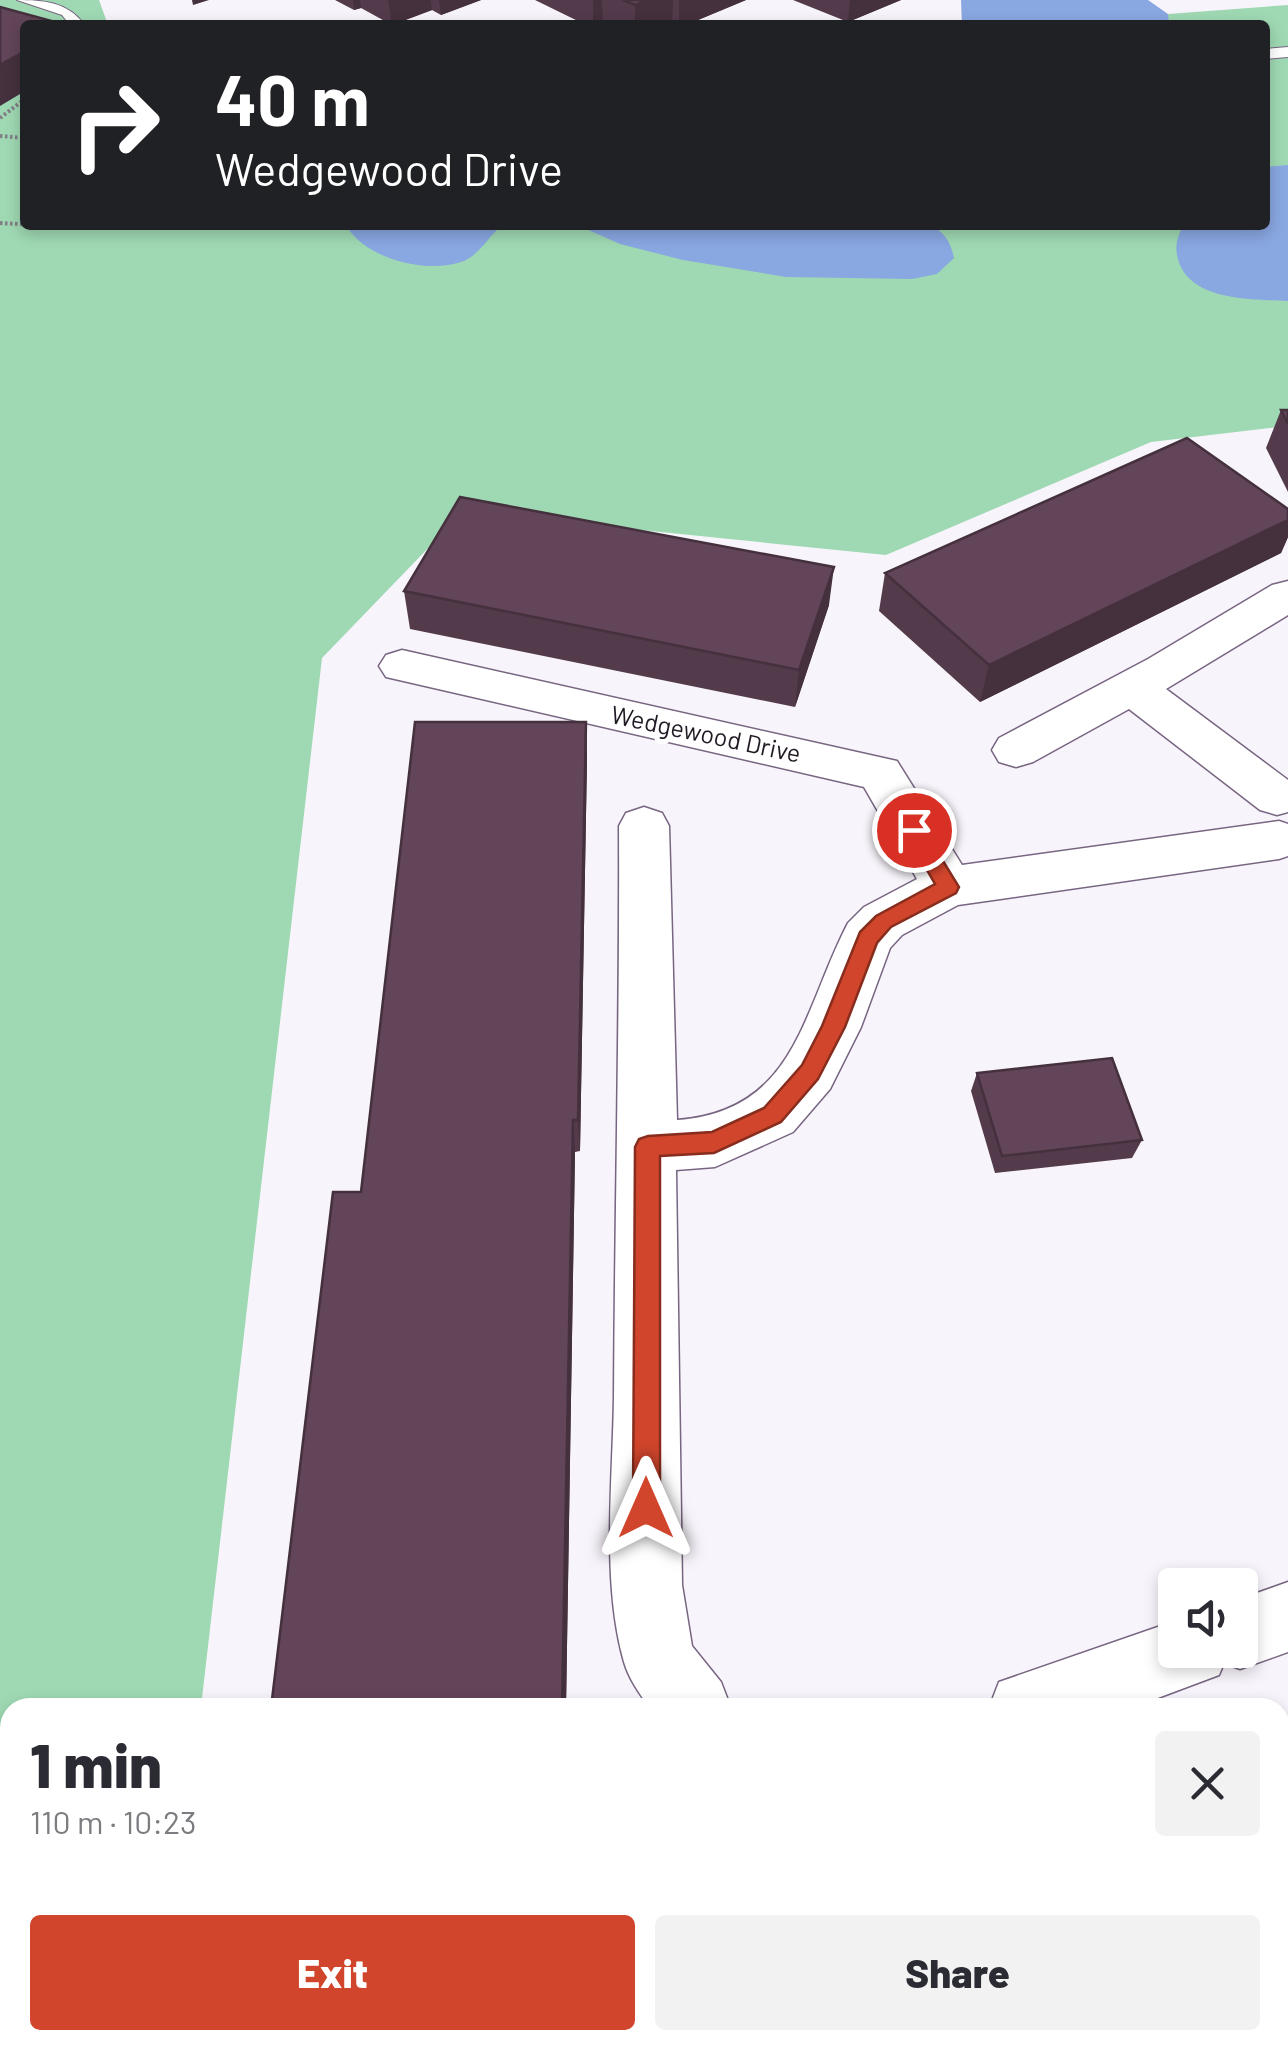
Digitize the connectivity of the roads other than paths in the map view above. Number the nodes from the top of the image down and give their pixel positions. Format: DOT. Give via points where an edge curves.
graph roads {
  1 [pos="25,0"];
  2 [pos="8,11"];
  3 [pos="73,20"];
  4 [pos="1288,595"];
  5 [pos="402,666"];
  6 [pos="1147,678"];
  7 [pos="1016,750"];
  8 [pos="1284,807"];
  9 [pos="644,826"];
  10 [pos="948,887"];
  11 [pos="648,1147"];
  12 [pos="1288,1617"];
  13 [pos="1258,1628"];
  14 [pos="1158,1662"];
  15 [pos="687,1698"];
  16 [pos="1054,1698"];
  1 -- 2 [label="lane"];
  1 -- 3 [label="lane"];
  4 -- 6 [label="street"];
  5 -- 10 [label="street, Wedgewood Drive" via="880,773"];
  6 -- 7 [label="street"];
  6 -- 8 [label="street"];
  8 -- 10 [label="street"];
  9 -- 11 [label="street"];
  10 -- 11 [label="street" via="883,922 868,938 810,1072 773,1115 714,1142"];
  11 -- 15 [label="street" via="647,1585 659,1661"];
  12 -- 13 [label="street"];
  14 -- 16 [label="street"];
}
